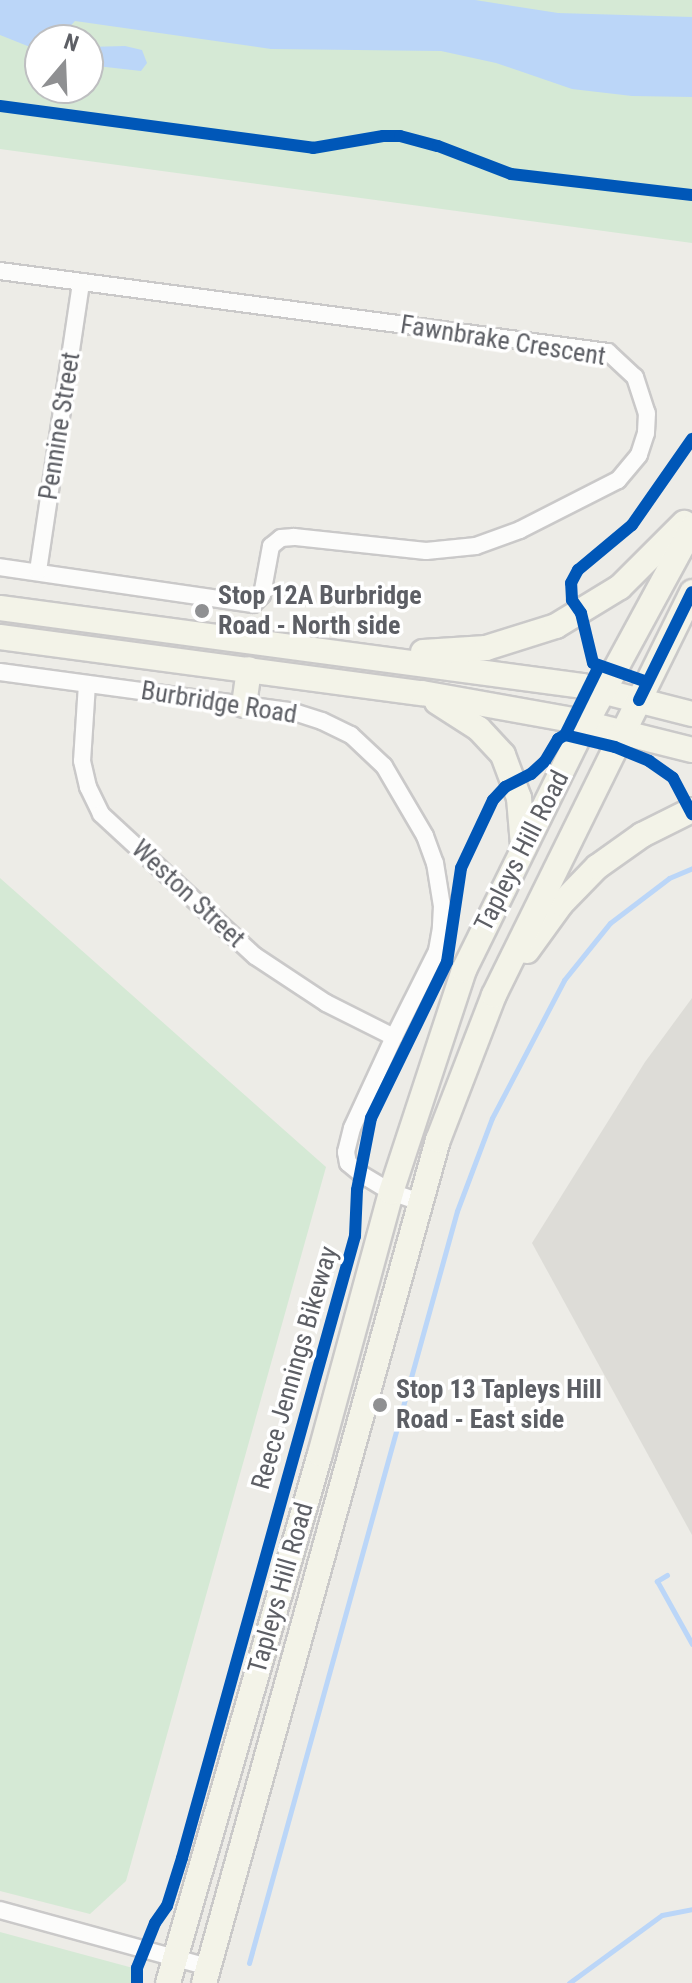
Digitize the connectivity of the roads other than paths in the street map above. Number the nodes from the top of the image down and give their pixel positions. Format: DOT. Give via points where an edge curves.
graph roads {
  1 [pos="0,271"];
  2 [pos="81,282"];
  3 [pos="692,514"];
  4 [pos="692,528"];
  5 [pos="0,567"];
  6 [pos="38,571"];
  7 [pos="692,592"];
  8 [pos="0,608"];
  9 [pos="0,637"];
  10 [pos="382,660"];
  11 [pos="249,669"];
  12 [pos="0,672"];
  13 [pos="87,684"];
  14 [pos="603,690"];
  15 [pos="422,693"];
  16 [pos="639,700"];
  17 [pos="244,705"];
  18 [pos="692,714"];
  19 [pos="586,723"];
  20 [pos="623,731"];
  21 [pos="692,750"];
  22 [pos="692,810"];
  23 [pos="523,848"];
  24 [pos="494,995"];
  25 [pos="394,1037"];
  26 [pos="391,1192"];
  27 [pos="423,1203"];
  28 [pos="0,1910"];
  29 [pos="175,1958"];
  30 [pos="206,1975"];
  31 [pos="168,1983"];
  1 -- 2 [label="street, Fawnbrake Crescent"];
  2 -- 6 [label="street, Pennine Street"];
  2 -- 6 [label="street, Fawnbrake Crescent" via="608,352 628,369 643,393 646,433 639,455 618,480 520,530 476,546 426,551 281,538 271,546 262,595 253,604"];
  3 -- 10 [label="main road" via="620,587 556,626 486,648 402,653"];
  4 -- 14 [label="main road, Tapleys Hill Road"];
  5 -- 6 [label="street, Fawnbrake Crescent"];
  7 -- 16 [label="main road, Tapleys Hill Road"];
  8 -- 10 [label="main road"];
  9 -- 11 [label="main road, Burbridge Road"];
  10 -- 14 [label="main road"];
  11 -- 15 [label="main road, Burbridge Road"];
  11 -- 17 [label="main road"];
  12 -- 13 [label="street, Burbridge Road"];
  13 -- 17 [label="street, Burbridge Road"];
  13 -- 25 [label="street, Weston Street" via="82,761 101,814 255,956 326,1003"];
  14 -- 16 [label="main road"];
  14 -- 19 [label="main road, Tapleys Hill Road"];
  15 -- 19 [label="main road, Burbridge Road"];
  15 -- 23 [label="main road" via="472,723 503,755 519,798"];
  16 -- 18 [label="main road"];
  16 -- 20 [label="main road, Tapleys Hill Road"];
  17 -- 25 [label="street, Burbridge Road" via="294,712 351,735 395,783 435,863 442,906 437,951"];
  19 -- 20 [label="main road, Burbridge Road"];
  19 -- 23 [label="main road, Tapleys Hill Road"];
  20 -- 21 [label="main road, Burbridge Road"];
  20 -- 24 [label="main road, Tapleys Hill Road"];
  22 -- 24 [label="main road" via="630,842 577,885"];
  23 -- 26 [label="main road, Tapleys Hill Road" via="464,970"];
  24 -- 27 [label="main road, Tapleys Hill Road" via="438,1140"];
  25 -- 26 [label="street" via="346,1152 348,1163"];
  26 -- 27 [label="street"];
  26 -- 29 [label="main road, Tapleys Hill Road"];
  27 -- 30 [label="main road, Tapleys Hill Road"];
  28 -- 29 [label="street"];
  29 -- 30 [label="street"];
  29 -- 31 [label="main road, Tapleys Hill Road"];
}
